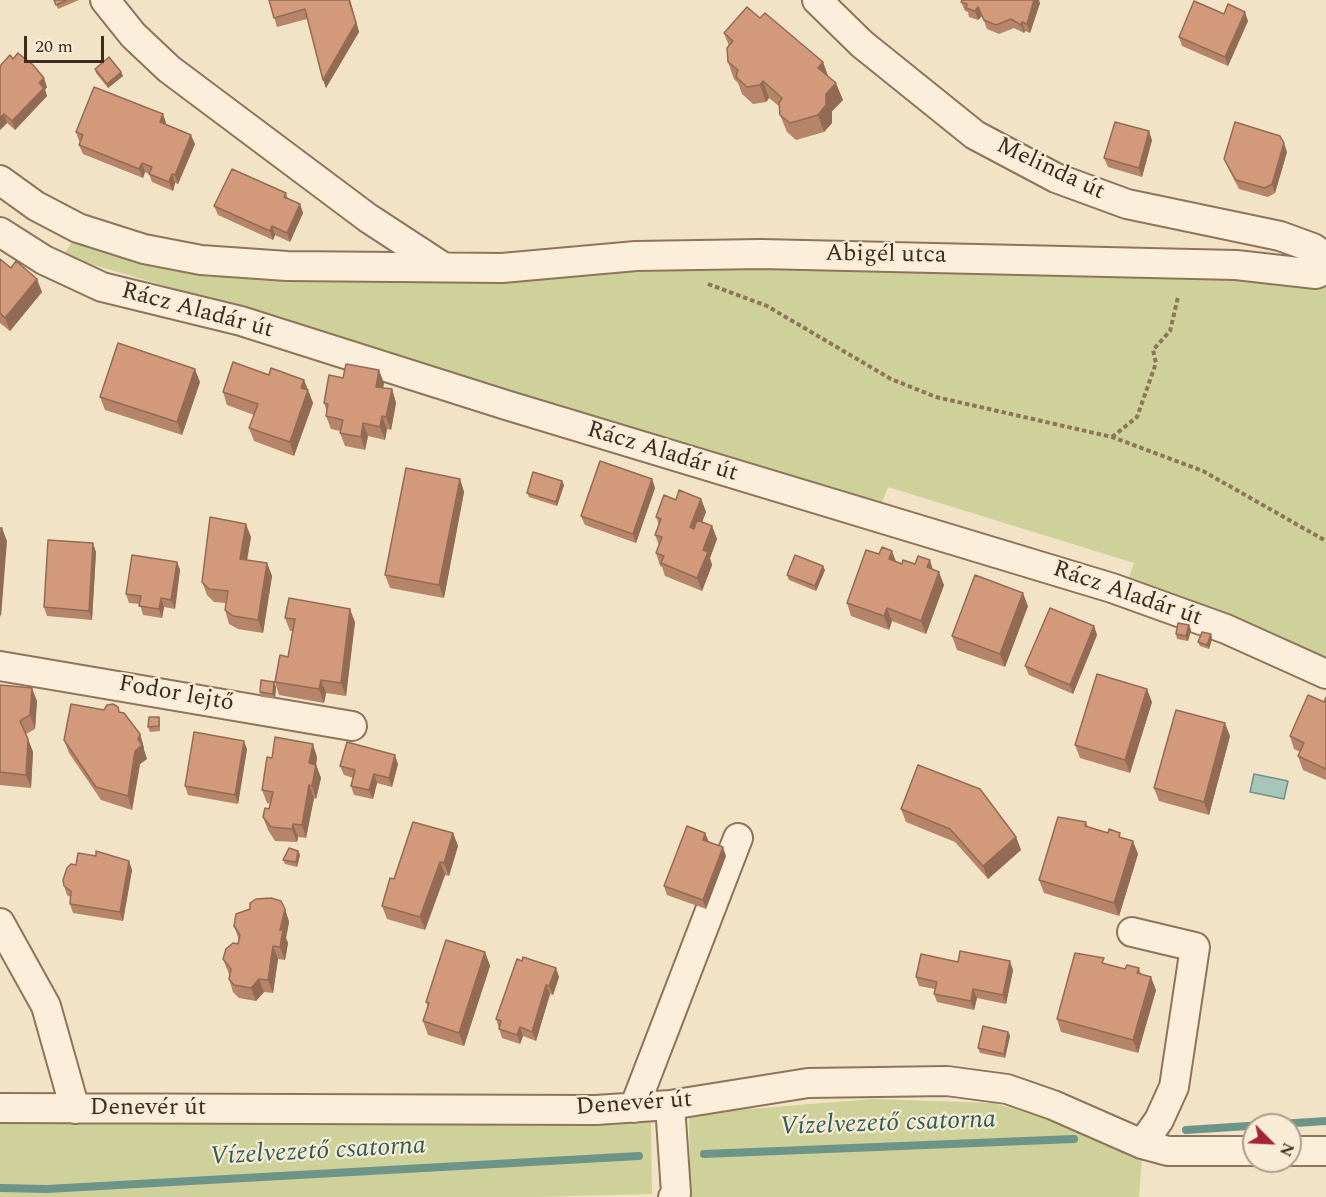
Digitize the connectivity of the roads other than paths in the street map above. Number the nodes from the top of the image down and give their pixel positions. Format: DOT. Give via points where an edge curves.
graph roads {
  1 [pos="105,0"];
  2 [pos="817,0"];
  3 [pos="0,180"];
  4 [pos="0,232"];
  5 [pos="1326,257"];
  6 [pos="443,267"];
  7 [pos="1326,269"];
  8 [pos="0,666"];
  9 [pos="1326,674"];
  10 [pos="352,726"];
  11 [pos="738,838"];
  12 [pos="0,923"];
  13 [pos="1132,932"];
  14 [pos="670,1105"];
  15 [pos="634,1107"];
  16 [pos="0,1108"];
  17 [pos="75,1109"];
  18 [pos="1142,1144"];
  19 [pos="1242,1151"];
  20 [pos="1302,1151"];
  21 [pos="1326,1151"];
  22 [pos="673,1197"];
  1 -- 6 [label="street" via="133,36 169,69 368,218"];
  2 -- 5 [label="street, Melinda út" via="862,44 975,135 1056,178 1127,204 1280,237 1313,248"];
  3 -- 6 [label="street, Rácz Aladár út" via="36,206 78,228 144,249 201,260 286,266"];
  4 -- 9 [label="street, Rácz Aladár út" via="44,260 102,287 241,321 1112,588 1226,629"];
  6 -- 7 [label="street, Abigél utca" via="502,268 636,256 761,254 1236,265 1316,274"];
  8 -- 10 [label="street, Fodor lejtő"];
  11 -- 15 [label="street"];
  12 -- 17 [label="street" via="46,1006"];
  13 -- 18 [label="street" via="1195,947 1174,1087 1159,1120"];
  14 -- 15 [label="street, Denevér út"];
  14 -- 18 [label="street, Denevér út" via="808,1083 947,1081 1007,1089"];
  14 -- 22 [label="street" via="676,1193"];
  15 -- 17 [label="street, Denevér út"];
  16 -- 17 [label="street, Denevér út"];
  18 -- 19 [label="street, Denevér út" via="1168,1151"];
  20 -- 21 [label="street"];
}
